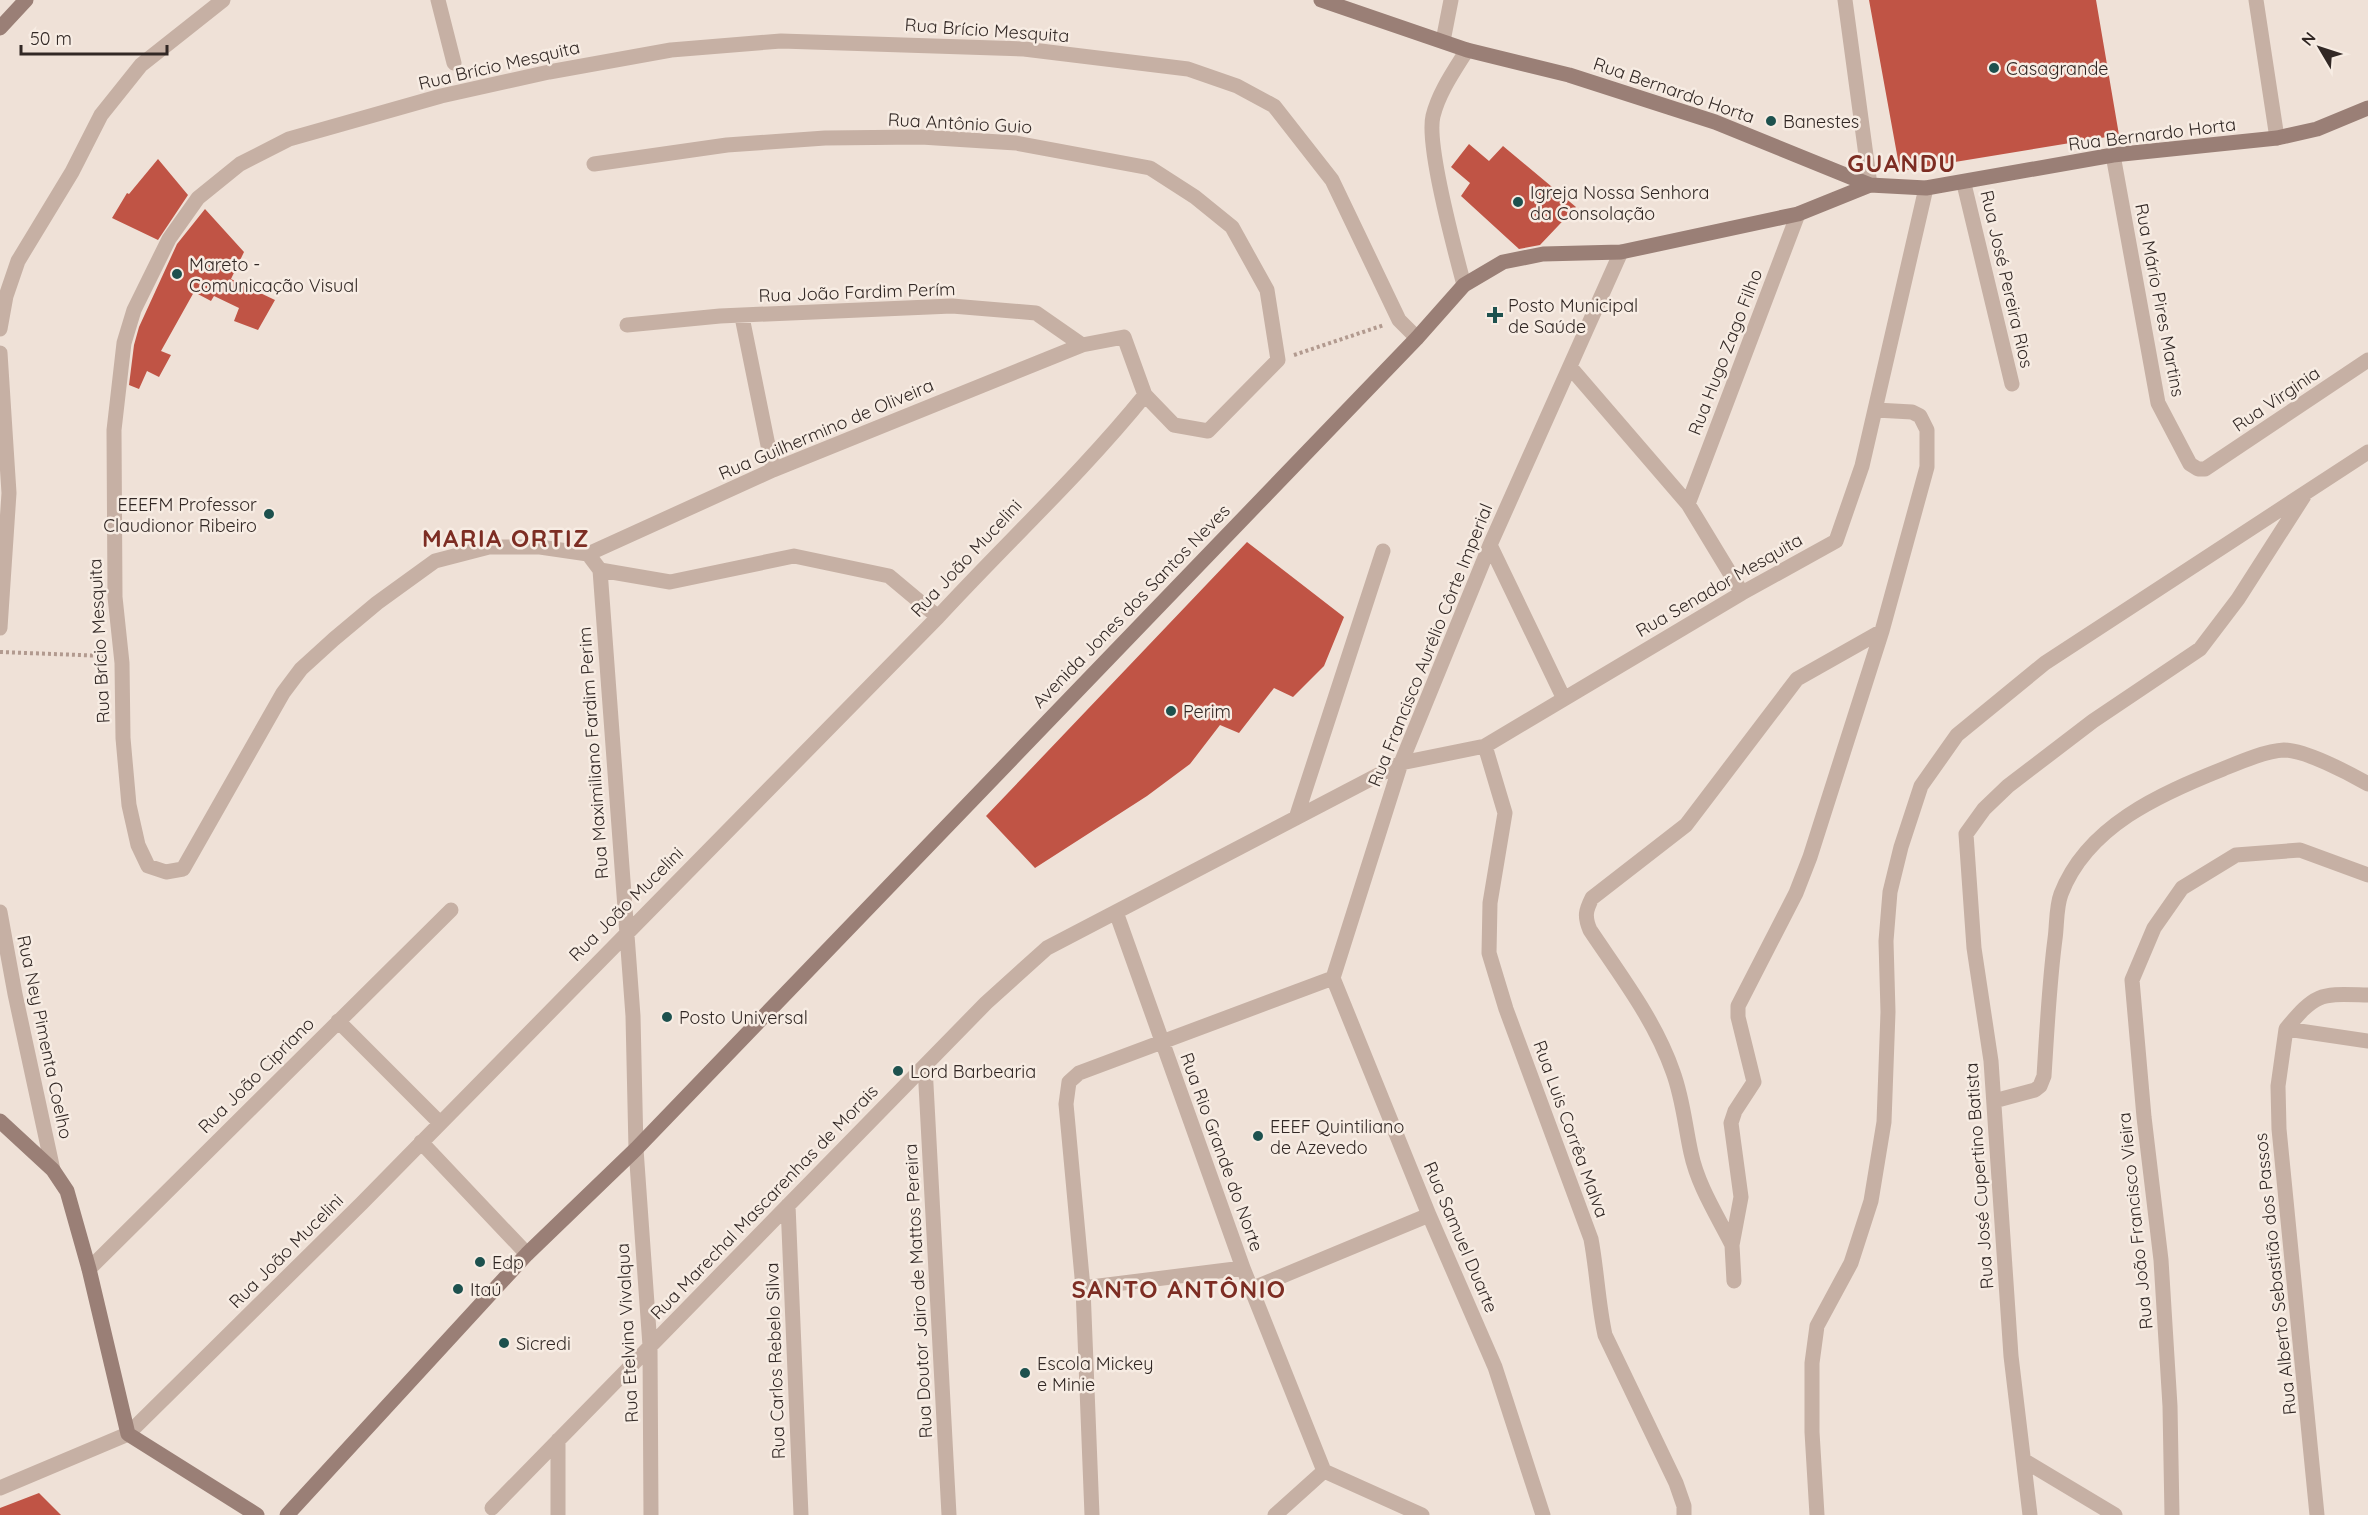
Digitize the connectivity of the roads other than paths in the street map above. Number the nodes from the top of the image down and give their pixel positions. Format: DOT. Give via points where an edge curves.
graph roads {
  1 [pos="26,0"];
  2 [pos="223,0"];
  3 [pos="438,0"];
  4 [pos="1321,0"];
  5 [pos="1451,0"];
  6 [pos="1845,0"];
  7 [pos="2256,0"];
  8 [pos="0,28"];
  9 [pos="1443,42"];
  10 [pos="1467,50"];
  11 [pos="454,63"];
  12 [pos="2368,108"];
  13 [pos="2277,138"];
  14 [pos="2113,155"];
  15 [pos="594,164"];
  16 [pos="1964,184"];
  17 [pos="1870,185"];
  18 [pos="1926,188"];
  19 [pos="1798,213"];
  20 [pos="1621,252"];
  21 [pos="1464,285"];
  22 [pos="742,317"];
  23 [pos="627,325"];
  24 [pos="0,330"];
  25 [pos="1417,338"];
  26 [pos="1082,345"];
  27 [pos="0,352"];
  28 [pos="2368,360"];
  29 [pos="1570,367"];
  30 [pos="2012,384"];
  31 [pos="1145,395"];
  32 [pos="1876,410"];
  33 [pos="2368,452"];
  34 [pos="2205,469"];
  35 [pos="773,470"];
  36 [pos="2308,490"];
  37 [pos="1688,504"];
  38 [pos="1490,545"];
  39 [pos="1383,551"];
  40 [pos="588,554"];
  41 [pos="600,570"];
  42 [pos="1742,593"];
  43 [pos="938,617"];
  44 [pos="0,628"];
  45 [pos="1882,631"];
  46 [pos="1564,699"];
  47 [pos="1485,746"];
  48 [pos="1401,763"];
  49 [pos="2368,784"];
  50 [pos="1296,818"];
  51 [pos="2368,875"];
  52 [pos="451,910"];
  53 [pos="0,912"];
  54 [pos="1116,912"];
  55 [pos="625,933"];
  56 [pos="1333,978"];
  57 [pos="2368,995"];
  58 [pos="338,1021"];
  59 [pos="2286,1029"];
  60 [pos="1160,1040"];
  61 [pos="2368,1041"];
  62 [pos="925,1065"];
  63 [pos="1994,1101"];
  64 [pos="0,1121"];
  65 [pos="440,1123"];
  66 [pos="421,1142"];
  67 [pos="636,1149"];
  68 [pos="53,1170"];
  69 [pos="788,1205"];
  70 [pos="1429,1215"];
  71 [pos="1732,1245"];
  72 [pos="527,1254"];
  73 [pos="1243,1268"];
  74 [pos="89,1269"];
  75 [pos="1734,1281"];
  76 [pos="1083,1288"];
  77 [pos="1251,1289"];
  78 [pos="651,1346"];
  79 [pos="128,1434"];
  80 [pos="558,1440"];
  81 [pos="2025,1461"];
  82 [pos="1324,1471"];
  83 [pos="0,1488"];
  84 [pos="492,1508"];
  85 [pos="257,1515"];
  86 [pos="287,1515"];
  87 [pos="558,1515"];
  88 [pos="651,1515"];
  89 [pos="801,1515"];
  90 [pos="950,1515"];
  91 [pos="1092,1515"];
  92 [pos="1275,1515"];
  93 [pos="1422,1515"];
  94 [pos="1543,1515"];
  95 [pos="1684,1515"];
  96 [pos="1817,1515"];
  97 [pos="2030,1515"];
  98 [pos="2115,1515"];
  99 [pos="2172,1515"];
  100 [pos="2316,1515"];
  1 -- 8 [label="main road"];
  2 -- 24 [label="street" via="141,65 101,115 18,261"];
  3 -- 11 [label="street"];
  4 -- 9 [label="main road, Rua Bernardo Horta"];
  5 -- 9 [label="street"];
  6 -- 17 [label="street"];
  7 -- 13 [label="street"];
  9 -- 10 [label="main road, Rua Bernardo Horta"];
  10 -- 17 [label="main road, Rua Bernardo Horta" via="1569,75 1714,122"];
  10 -- 21 [label="street" via="1439,96 1432,118 1436,155"];
  12 -- 13 [label="main road, Rua Bernardo Horta" via="2317,129"];
  13 -- 14 [label="main road, Rua Bernardo Horta"];
  14 -- 16 [label="main road, Rua Bernardo Horta"];
  14 -- 34 [label="street, Rua Mário Pires Martins" via="2158,403 2190,464"];
  15 -- 31 [label="street, Rua Antônio Guio" via="726,145 825,138 921,138 1016,143 1150,168 1195,196 1232,227 1267,290 1278,360 1208,432 1174,425"];
  16 -- 18 [label="main road, Rua Bernardo Horta"];
  16 -- 30 [label="street, Rua José Pereira Rios"];
  17 -- 18 [label="main road, Rua Bernardo Horta"];
  17 -- 19 [label="main road, Avenida Jones dos Santos Neves"];
  18 -- 32 [label="street, Rua Senador Mesquita"];
  19 -- 20 [label="main road, Avenida Jones dos Santos Neves"];
  19 -- 37 [label="street, Rua Hugo Zago Filho"];
  20 -- 21 [label="main road, Avenida Jones dos Santos Neves" via="1543,254 1503,262"];
  20 -- 29 [label="street, Rua Francisco Aurélio Côrte Imperial"];
  21 -- 25 [label="main road, Avenida Jones dos Santos Neves"];
  22 -- 23 [label="street, Rua João Fardim Perím"];
  22 -- 26 [label="street, Rua João Fardim Perím" via="952,306 1036,313"];
  22 -- 35 [label="street"];
  25 -- 40 [label="street, Rua Brício Mesquita" via="1399,320 1332,180 1274,106 1237,86 1188,69 1024,49 781,41 671,50 549,72 441,96 289,139 240,164 198,198 169,239 134,310 124,343 114,429 115,597 128,794 138,845 148,866 166,872 183,869 283,693 301,669 377,603 435,561 489,547 540,547"];
  25 -- 67 [label="main road, Avenida Jones dos Santos Neves"];
  26 -- 31 [label="street" via="1124,337"];
  26 -- 35 [label="street, Rua Guilhermino de Oliveira"];
  27 -- 44 [label="street" via="9,493"];
  28 -- 34 [label="street, Rua Virginia"];
  29 -- 37 [label="street"];
  29 -- 38 [label="street, Rua Francisco Aurélio Côrte Imperial"];
  31 -- 43 [label="street, Rua João Mucelini" via="1116,431"];
  32 -- 42 [label="street, Rua Senador Mesquita" via="1836,541"];
  32 -- 45 [label="street" via="1912,412 1920,416 1928,430 1928,467"];
  33 -- 36 [label="street"];
  35 -- 40 [label="street, Rua Guilhermino de Oliveira"];
  36 -- 63 [label="street, Rua José Cupertino Batista" via="2200,649 2093,721 2008,786 1966,834 1974,948"];
  36 -- 96 [label="street" via="2045,663 1957,735 1921,786 1890,892 1884,1122 1871,1201 1851,1263 1817,1326 1812,1363 1812,1432"];
  37 -- 42 [label="street"];
  38 -- 46 [label="street"];
  38 -- 48 [label="street, Rua Francisco Aurélio Côrte Imperial"];
  39 -- 50 [label="street"];
  40 -- 41 [label="street"];
  41 -- 43 [label="street" via="670,582 795,556 889,576"];
  41 -- 55 [label="street, Rua Maximiliano Fardim Perim"];
  42 -- 46 [label="street, Rua Senador Mesquita"];
  43 -- 55 [label="street, Rua João Mucelini"];
  45 -- 71 [label="street" via="1810,857 1796,893 1738,1006 1754,1082 1731,1123 1741,1197"];
  45 -- 71 [label="street" via="1797,679 1686,825 1592,898 1586,909 1590,930 1634,995 1673,1072 1702,1188"];
  46 -- 47 [label="street, Rua Senador Mesquita"];
  47 -- 48 [label="street, Rua Senador Mesquita"];
  47 -- 95 [label="street, Rua Luis Corrêa Malva" via="1505,813 1490,903 1489,953 1591,1239 1605,1335 1676,1483"];
  48 -- 50 [label="street, Rua Senador Mesquita"];
  48 -- 56 [label="street, Rua Francisco Aurélio Côrte Imperial"];
  49 -- 63 [label="street" via="2331,764 2284,750 2190,782 2135,810 2108,830 2087,850 2061,896 2040,1086"];
  50 -- 54 [label="street, Rua Marechal Mascarenhas de Morais"];
  51 -- 99 [label="street, Rua João Francisco Vieira" via="2300,850 2236,855 2182,888 2154,928 2132,980 2161,1260"];
  52 -- 58 [label="street, Rua João Cipriano"];
  53 -- 68 [label="street, Rua Ney Pimenta Coelho"];
  54 -- 60 [label="street, Rua Rio Grande do Norte"];
  54 -- 62 [label="street, Rua Marechal Mascarenhas de Morais" via="1047,948"];
  55 -- 65 [label="street, Rua João Mucelini"];
  55 -- 67 [label="street, Rua Maximiliano Fardim Perim" via="633,1016"];
  56 -- 60 [label="street"];
  56 -- 70 [label="street, Rua Samuel Duarte"];
  57 -- 59 [label="street" via="2323,994"];
  58 -- 65 [label="street"];
  58 -- 74 [label="street, Rua João Cipriano"];
  59 -- 61 [label="street"];
  59 -- 100 [label="street, Rua Alberto Sebastião dos Passos" via="2278,1086 2279,1130"];
  60 -- 73 [label="street, Rua Rio Grande do Norte"];
  60 -- 76 [label="street" via="1078,1073 1069,1082 1066,1104"];
  62 -- 69 [label="street, Rua Marechal Mascarenhas de Morais"];
  62 -- 90 [label="street, Rua Doutor Jairo de Mattos Pereira"];
  63 -- 81 [label="street, Rua José Cupertino Batista" via="2011,1356"];
  64 -- 68 [label="main road"];
  65 -- 66 [label="street, Rua João Mucelini"];
  66 -- 72 [label="street"];
  66 -- 79 [label="street, Rua João Mucelini"];
  67 -- 72 [label="main road, Avenida Jones dos Santos Neves"];
  67 -- 78 [label="street, Rua Etelvina Vivalqua"];
  68 -- 74 [label="main road" via="67,1191"];
  69 -- 78 [label="street, Rua Marechal Mascarenhas de Morais"];
  69 -- 89 [label="street, Rua Carlos Rebelo Silva"];
  70 -- 77 [label="street"];
  70 -- 94 [label="street, Rua Samuel Duarte" via="1496,1367"];
  71 -- 75 [label="street"];
  72 -- 86 [label="main road, Avenida Jones dos Santos Neves"];
  73 -- 76 [label="street"];
  73 -- 77 [label="street, Rua Rio Grande do Norte"];
  74 -- 79 [label="main road"];
  76 -- 91 [label="street"];
  77 -- 82 [label="street, Rua Rio Grande do Norte"];
  78 -- 80 [label="street, Rua Marechal Mascarenhas de Morais"];
  78 -- 88 [label="street, Rua Etelvina Vivalqua"];
  79 -- 83 [label="street"];
  79 -- 85 [label="main road"];
  80 -- 84 [label="street, Rua Marechal Mascarenhas de Morais"];
  80 -- 87 [label="street"];
  81 -- 97 [label="street, Rua José Cupertino Batista"];
  81 -- 98 [label="street"];
  82 -- 92 [label="street"];
  82 -- 93 [label="street"];
}
